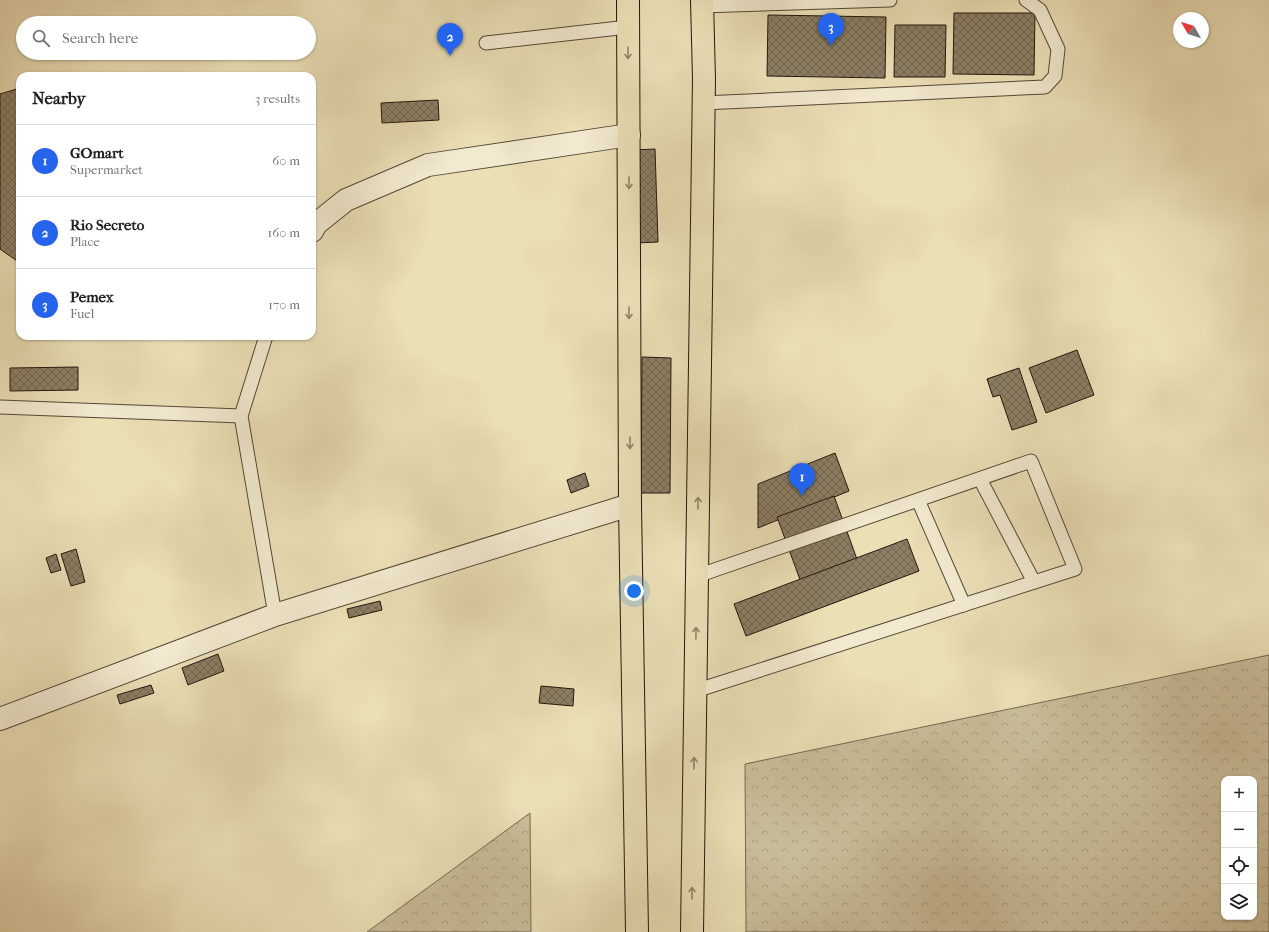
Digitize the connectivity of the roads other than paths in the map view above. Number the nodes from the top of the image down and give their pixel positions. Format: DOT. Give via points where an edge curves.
graph roads {
  1 [pos="628,0"];
  2 [pos="890,0"];
  3 [pos="1026,0"];
  4 [pos="702,3"];
  5 [pos="628,27"];
  6 [pos="486,43"];
  7 [pos="703,103"];
  8 [pos="629,135"];
  9 [pos="316,224"];
  10 [pos="265,340"];
  11 [pos="0,408"];
  12 [pos="241,416"];
  13 [pos="980,479"];
  14 [pos="918,500"];
  15 [pos="630,505"];
  16 [pos="697,576"];
  17 [pos="1034,582"];
  18 [pos="964,605"];
  19 [pos="275,616"];
  20 [pos="695,691"];
  21 [pos="0,719"];
  22 [pos="637,932"];
  23 [pos="692,932"];
  1 -- 5 [label="highway"];
  2 -- 4 [label="lane"];
  3 -- 7 [label="lane" via="1040,10 1058,49 1055,76 1045,87"];
  4 -- 7 [label="highway"];
  5 -- 6 [label="lane"];
  5 -- 8 [label="highway, one-way"];
  16 -- 7 [label="highway, one-way"];
  8 -- 9 [label="street" via="428,165 346,200"];
  8 -- 15 [label="highway, one-way"];
  10 -- 12 [label="lane"];
  11 -- 12 [label="lane"];
  12 -- 19 [label="lane"];
  13 -- 14 [label="lane"];
  13 -- 17 [label="lane"];
  13 -- 17 [label="lane" via="1030,461 1075,569"];
  14 -- 16 [label="lane"];
  14 -- 18 [label="lane"];
  15 -- 19 [label="street"];
  15 -- 22 [label="highway"];
  20 -- 16 [label="highway, one-way"];
  17 -- 18 [label="lane"];
  18 -- 20 [label="lane"];
  19 -- 21 [label="street"];
  23 -- 20 [label="highway, one-way"];
}
